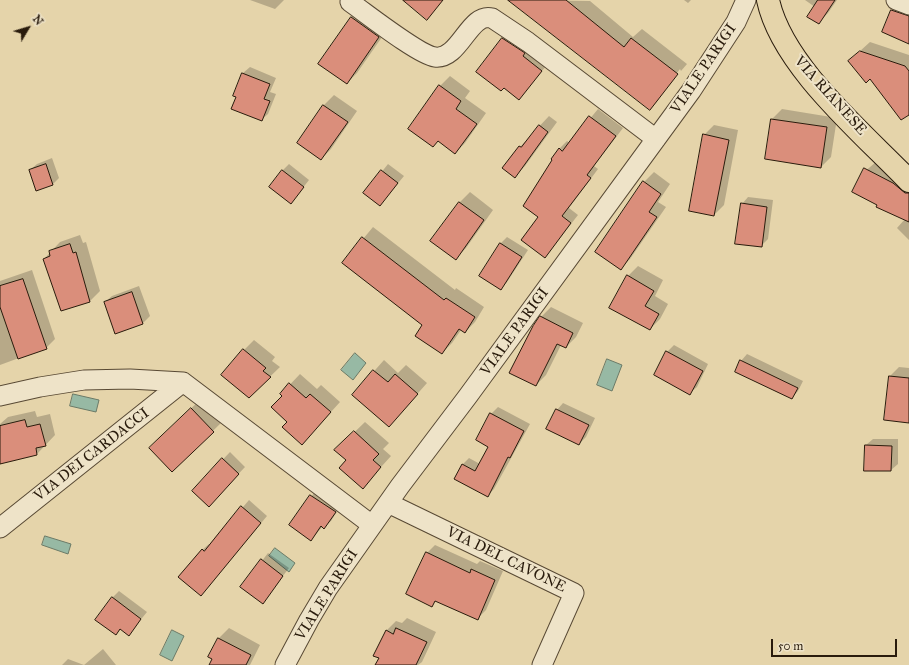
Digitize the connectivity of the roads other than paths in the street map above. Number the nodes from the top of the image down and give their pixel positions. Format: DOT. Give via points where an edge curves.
graph roads {
  1 [pos="746,0"];
  2 [pos="768,0"];
  3 [pos="896,0"];
  4 [pos="350,2"];
  5 [pos="909,5"];
  6 [pos="656,139"];
  7 [pos="909,181"];
  8 [pos="183,382"];
  9 [pos="0,396"];
  10 [pos="388,503"];
  11 [pos="372,525"];
  12 [pos="0,528"];
  13 [pos="285,665"];
  14 [pos="542,665"];
  1 -- 6 [label="street, VIALE PARIGI" via="736,22"];
  2 -- 7 [label="main road, VIA RIANESE" via="776,27 792,55 828,97"];
  3 -- 5 [label="street"];
  4 -- 6 [label="street" via="422,52 437,58 448,54 478,20 487,16 492,18 528,42"];
  6 -- 10 [label="street, VIALE PARIGI"];
  8 -- 9 [label="street" via="84,380"];
  8 -- 11 [label="street"];
  8 -- 12 [label="street, VIA DEI CARDACCI"];
  10 -- 11 [label="street, VIALE PARIGI"];
  10 -- 14 [label="street, VIA DEL CAVONE" via="574,593"];
  11 -- 13 [label="street, VIALE PARIGI" via="318,604"];
}
